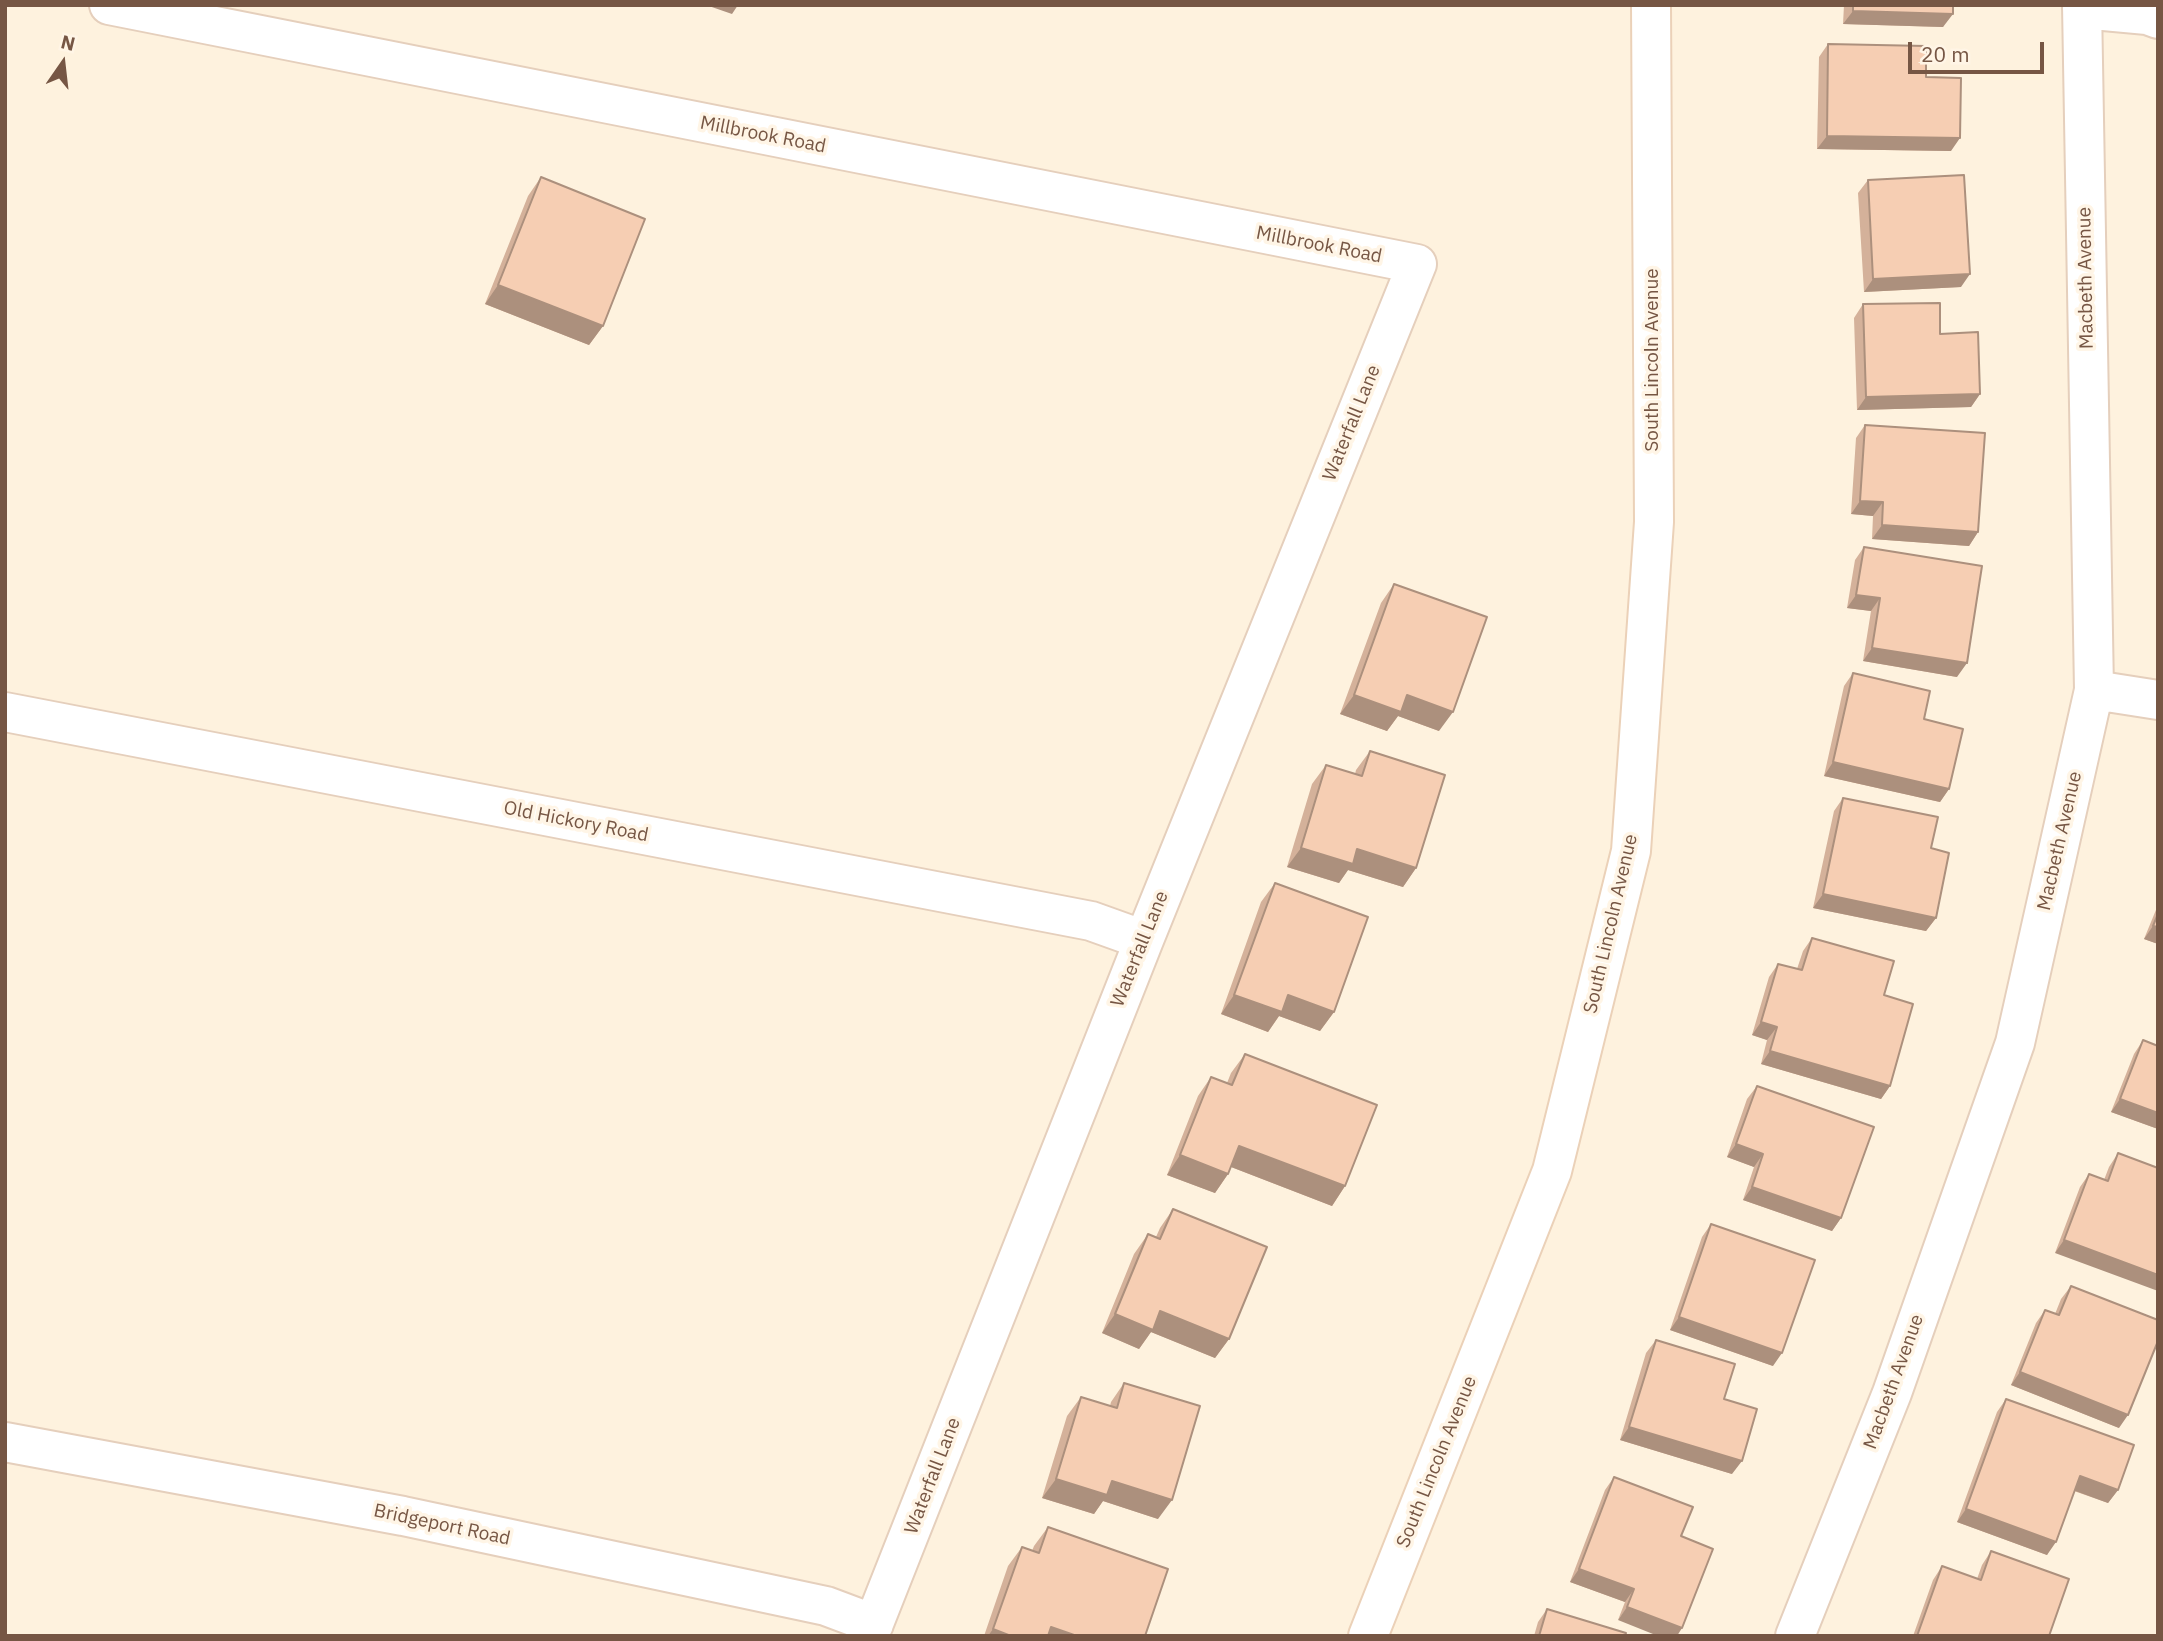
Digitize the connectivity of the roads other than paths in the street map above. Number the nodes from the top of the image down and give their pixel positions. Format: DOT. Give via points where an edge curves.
graph roads {
  1 [pos="109,5"];
  2 [pos="1651,5"];
  3 [pos="2082,7"];
  4 [pos="2158,19"];
  5 [pos="1417,264"];
  6 [pos="2094,690"];
  7 [pos="2158,700"];
  8 [pos="5,712"];
  9 [pos="1144,940"];
  10 [pos="5,1442"];
  11 [pos="872,1630"];
  12 [pos="1368,1636"];
  13 [pos="1795,1636"];
  1 -- 5 [label="street, Millbrook Road"];
  2 -- 12 [label="street, South Lincoln Avenue" via="1654,522 1631,851 1552,1171"];
  3 -- 4 [label="street"];
  3 -- 6 [label="street, Macbeth Avenue"];
  5 -- 9 [label="street, Waterfall Lane"];
  6 -- 7 [label="street"];
  6 -- 13 [label="street, Macbeth Avenue" via="2015,1043 1892,1393"];
  8 -- 9 [label="street, Old Hickory Road" via="1091,921"];
  9 -- 11 [label="street, Waterfall Lane"];
  10 -- 11 [label="street, Bridgeport Road" via="403,1516 826,1606"];
}
